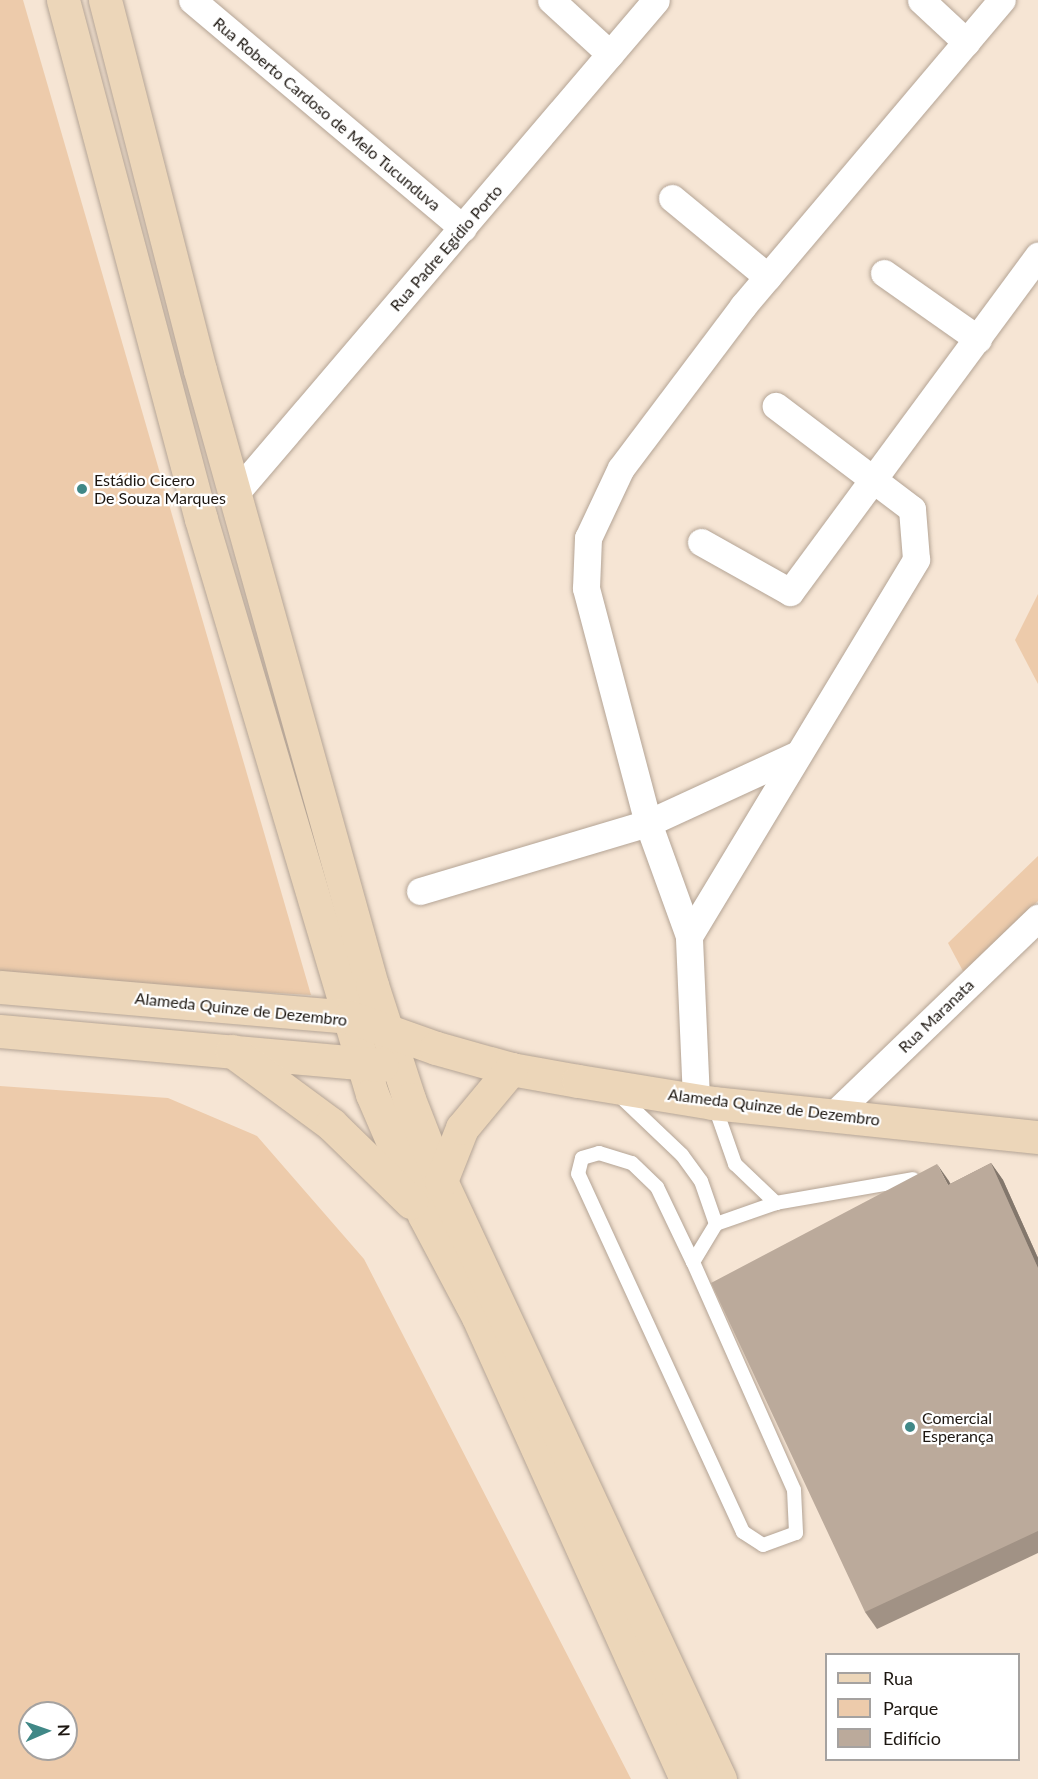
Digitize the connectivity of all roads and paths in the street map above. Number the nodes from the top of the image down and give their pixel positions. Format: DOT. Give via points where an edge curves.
graph roads {
  1 [pos="63,0"];
  2 [pos="105,0"];
  3 [pos="192,0"];
  4 [pos="551,0"];
  5 [pos="656,0"];
  6 [pos="921,0"];
  7 [pos="1002,0"];
  8 [pos="966,42"];
  9 [pos="610,54"];
  10 [pos="672,198"];
  11 [pos="463,228"];
  12 [pos="1038,256"];
  13 [pos="884,273"];
  14 [pos="768,277"];
  15 [pos="978,339"];
  16 [pos="776,406"];
  17 [pos="874,480"];
  18 [pos="234,495"];
  19 [pos="701,542"];
  20 [pos="798,754"];
  21 [pos="648,823"];
  22 [pos="420,891"];
  23 [pos="1038,918"];
  24 [pos="689,936"];
  25 [pos="0,987"];
  26 [pos="349,1017"];
  27 [pos="0,1031"];
  28 [pos="387,1032"];
  29 [pos="232,1051"];
  30 [pos="362,1063"];
  31 [pos="398,1066"];
  32 [pos="511,1069"];
  33 [pos="604,1085"];
  34 [pos="705,1101"];
  35 [pos="834,1114"];
  36 [pos="1038,1137"];
  37 [pos="913,1179"];
  38 [pos="441,1181"];
  39 [pos="777,1203"];
  40 [pos="424,1215"];
  41 [pos="716,1224"];
  42 [pos="693,1262"];
  43 [pos="686,1779"];
  44 [pos="720,1779"];
  1 -- 26 [label="main road" via="201,519"];
  2 -- 18 [label="main road"];
  3 -- 11 [label="street, Rua Roberto Cardoso de Melo Tucunduva"];
  4 -- 9 [label="street"];
  5 -- 9 [label="street, Rua Padre Egídio Porto"];
  6 -- 8 [label="street"];
  7 -- 8 [label="street"];
  8 -- 14 [label="street"];
  9 -- 11 [label="street, Rua Padre Egídio Porto"];
  10 -- 14 [label="street"];
  11 -- 18 [label="street, Rua Padre Egídio Porto"];
  12 -- 15 [label="street"];
  13 -- 15 [label="street"];
  14 -- 21 [label="street" via="621,468 588,538 586,588"];
  15 -- 17 [label="street"];
  16 -- 17 [label="street"];
  17 -- 19 [label="street" via="789,592"];
  17 -- 20 [label="street" via="912,509 916,559"];
  18 -- 28 [label="main road"];
  20 -- 21 [label="street"];
  20 -- 24 [label="street"];
  21 -- 22 [label="street"];
  21 -- 24 [label="street"];
  23 -- 35 [label="street, Rua Maranata"];
  24 -- 34 [label="street"];
  25 -- 26 [label="main road, Alameda Quinze de Dezembro"];
  26 -- 28 [label="main road, Alameda Quinze de Dezembro"];
  26 -- 30 [label="main road"];
  27 -- 29 [label="main road, Alameda Quinze de Dezembro"];
  28 -- 31 [label="main road"];
  28 -- 32 [label="main road, Alameda Quinze de Dezembro"];
  29 -- 30 [label="main road, Alameda Quinze de Dezembro"];
  29 -- 40 [label="main road" via="331,1124"];
  30 -- 31 [label="main road, Alameda Quinze de Dezembro"];
  30 -- 40 [label="main road"];
  31 -- 32 [label="main road, Alameda Quinze de Dezembro"];
  31 -- 38 [label="main road"];
  32 -- 33 [label="main road, Alameda Quinze de Dezembro"];
  32 -- 38 [label="main road" via="462,1128"];
  33 -- 34 [label="main road, Alameda Quinze de Dezembro"];
  33 -- 41 [label="lane" via="632,1105 682,1155 701,1181"];
  34 -- 35 [label="main road, Alameda Quinze de Dezembro"];
  34 -- 39 [label="lane" via="735,1164"];
  35 -- 36 [label="main road, Alameda Quinze de Dezembro"];
  37 -- 39 [label="lane"];
  38 -- 44 [label="main road"];
  39 -- 41 [label="lane"];
  40 -- 43 [label="main road" via="478,1317"];
  41 -- 42 [label="lane"];
  42 -- 42 [label="lane" via="657,1187 632,1163 599,1153 582,1158 578,1174 743,1532 763,1545 796,1533 794,1490"];
}
